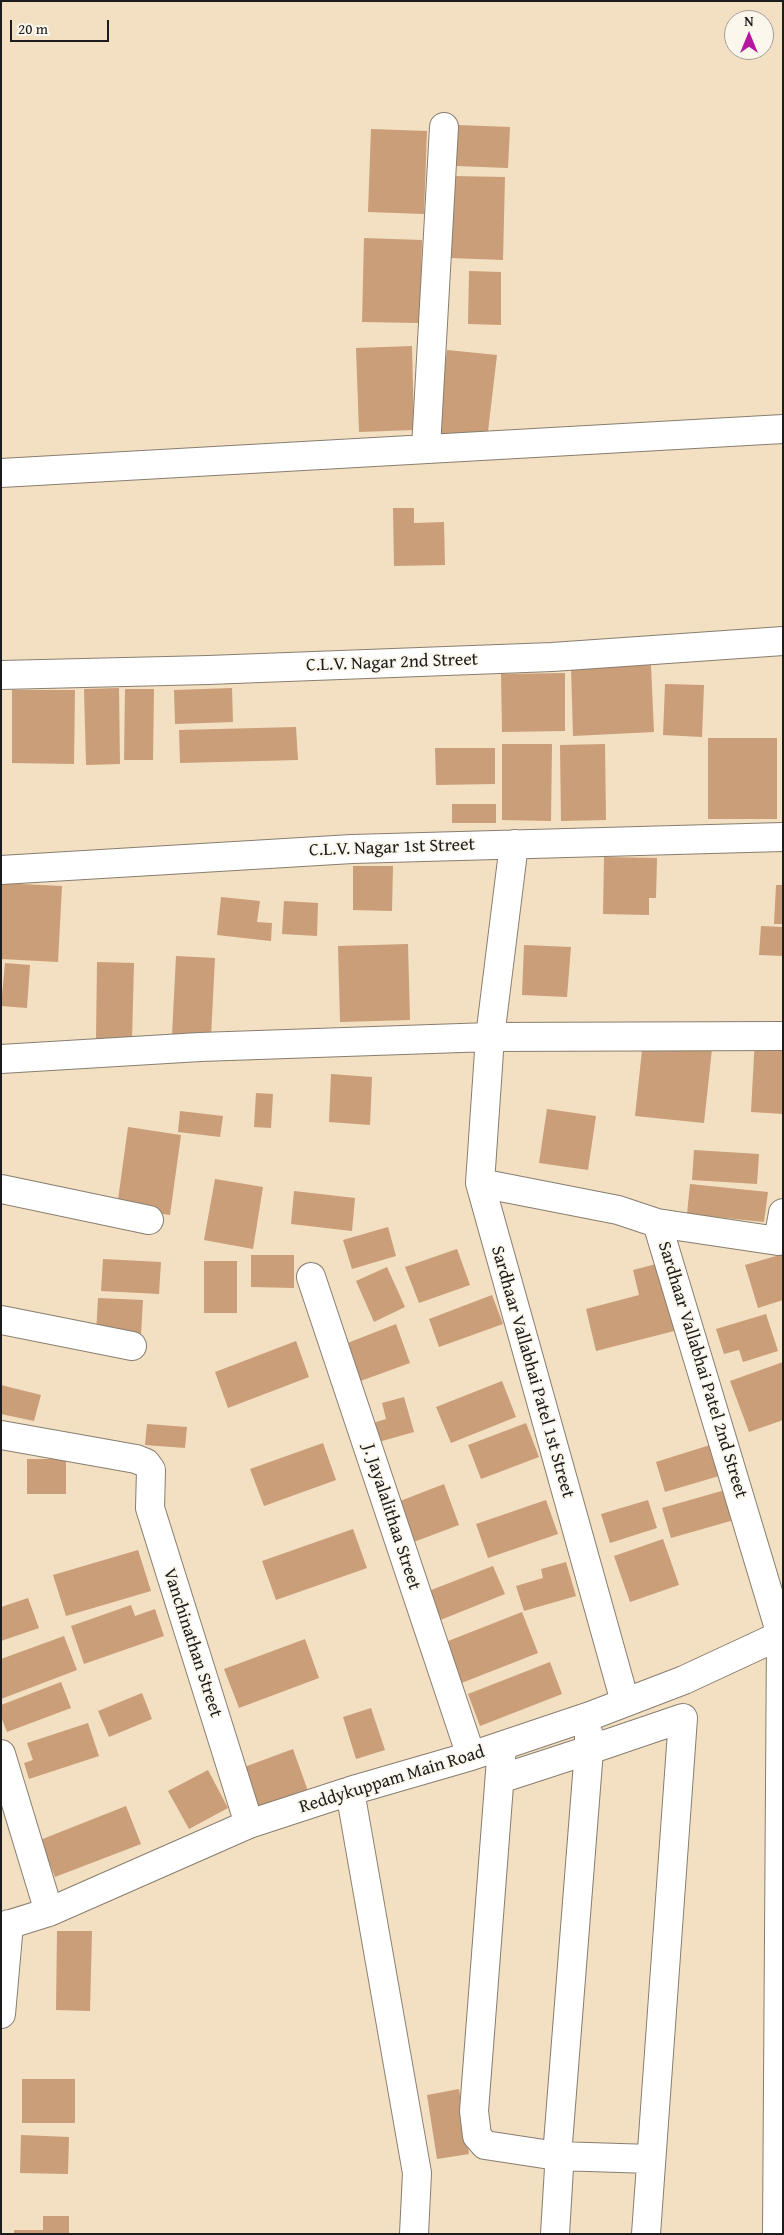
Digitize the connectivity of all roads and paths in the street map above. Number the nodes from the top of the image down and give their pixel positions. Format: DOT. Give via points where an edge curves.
graph roads {
  1 [pos="444,127"];
  2 [pos="783,429"];
  3 [pos="426,448"];
  4 [pos="1,473"];
  5 [pos="783,641"];
  6 [pos="1,675"];
  7 [pos="783,837"];
  8 [pos="514,844"];
  9 [pos="1,870"];
  10 [pos="783,1036"];
  11 [pos="490,1037"];
  12 [pos="1,1059"];
  13 [pos="480,1182"];
  14 [pos="1,1189"];
  15 [pos="783,1213"];
  16 [pos="149,1220"];
  17 [pos="657,1223"];
  18 [pos="311,1278"];
  19 [pos="1,1320"];
  20 [pos="132,1346"];
  21 [pos="1,1435"];
  22 [pos="782,1635"];
  23 [pos="684,1680"];
  24 [pos="625,1702"];
  25 [pos="590,1716"];
  26 [pos="683,1718"];
  27 [pos="502,1746"];
  28 [pos="589,1750"];
  29 [pos="1,1754"];
  30 [pos="472,1756"];
  31 [pos="500,1779"];
  32 [pos="350,1791"];
  33 [pos="249,1824"];
  34 [pos="49,1912"];
  35 [pos="5,1925"];
  36 [pos="1,2014"];
  37 [pos="557,2156"];
  38 [pos="651,2159"];
  39 [pos="414,2234"];
  40 [pos="555,2234"];
  41 [pos="646,2234"];
  42 [pos="777,2234"];
  1 -- 3 [label="street"];
  2 -- 3 [label="street"];
  3 -- 4 [label="street"];
  5 -- 6 [label="street, C.L.V. Nagar 2nd Street" via="533,657"];
  7 -- 8 [label="street, C.L.V. Nagar 1st Street"];
  8 -- 9 [label="street, C.L.V. Nagar 1st Street" via="352,849"];
  8 -- 11 [label="street, Sardhaar Vallabhai Patel 1st Street"];
  10 -- 11 [label="street"];
  11 -- 12 [label="street" via="200,1047"];
  11 -- 13 [label="street, Sardhaar Vallabhai Patel 1st Street"];
  13 -- 17 [label="street, Sardhaar Vallabhai Patel 2nd Street" via="618,1210"];
  13 -- 24 [label="street, Sardhaar Vallabhai Patel 1st Street"];
  14 -- 16 [label="street"];
  15 -- 17 [label="street" via="778,1241"];
  17 -- 22 [label="street, Sardhaar Vallabhai Patel 2nd Street"];
  18 -- 30 [label="street, J. Jayalalithaa Street"];
  19 -- 20 [label="street"];
  21 -- 33 [label="street, Vanchinathan Street" via="136,1459 146,1463 151,1470 150,1508"];
  22 -- 23 [label="street, Reddykuppam Main Road"];
  22 -- 42 [label="street, Sardhaar Vallabhai Patel 2nd Street"];
  23 -- 24 [label="street, Reddykuppam Main Road"];
  23 -- 26 [label="street"];
  24 -- 25 [label="street, Reddykuppam Main Road"];
  25 -- 27 [label="street, Reddykuppam Main Road"];
  25 -- 28 [label="street"];
  26 -- 28 [label="street"];
  26 -- 38 [label="street"];
  27 -- 30 [label="street, Reddykuppam Main Road"];
  27 -- 31 [label="street"];
  28 -- 31 [label="street"];
  28 -- 37 [label="street"];
  29 -- 34 [label="street"];
  30 -- 32 [label="street, Reddykuppam Main Road"];
  31 -- 37 [label="street" via="474,2111 477,2136 485,2145"];
  32 -- 33 [label="street, Reddykuppam Main Road"];
  32 -- 39 [label="street" via="417,2173"];
  33 -- 34 [label="street, Reddykuppam Main Road"];
  34 -- 35 [label="street, Reddykuppam Main Road"];
  35 -- 36 [label="street"];
  37 -- 38 [label="street"];
  37 -- 40 [label="street"];
  38 -- 41 [label="street"];
}
